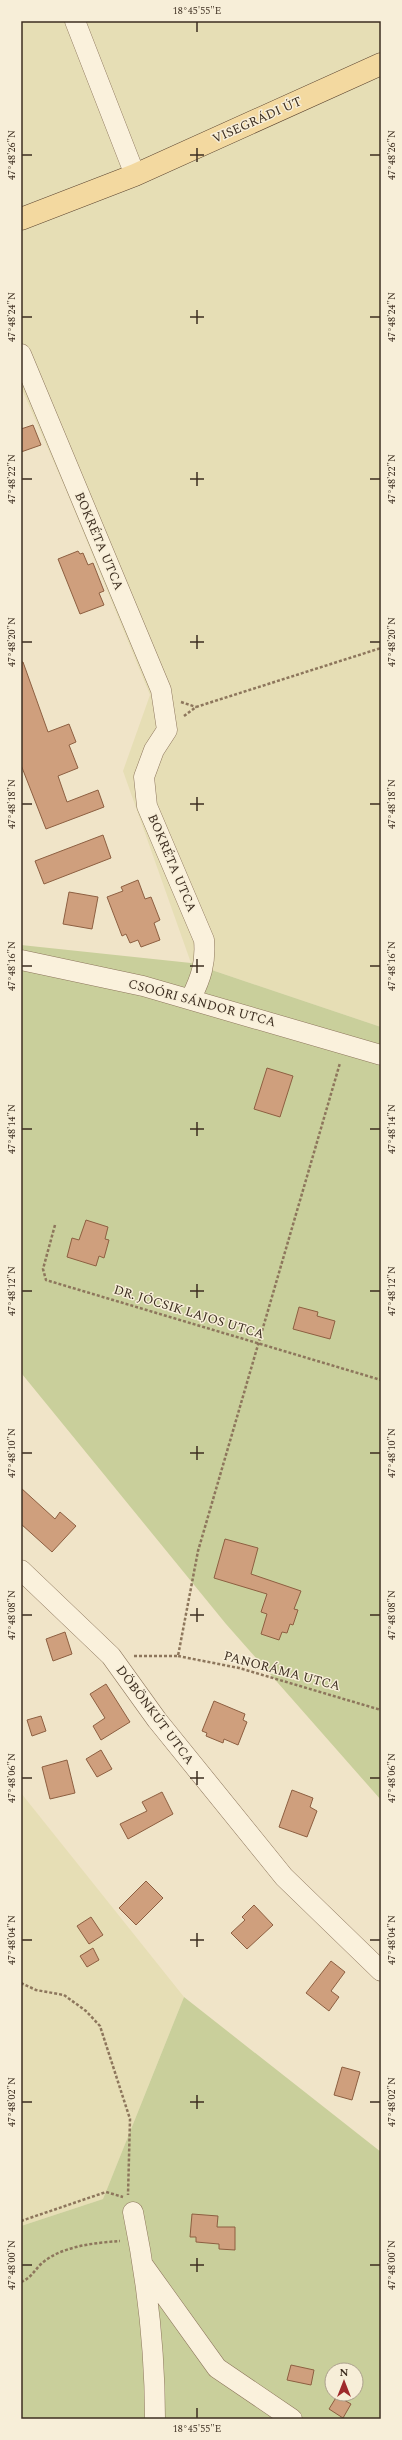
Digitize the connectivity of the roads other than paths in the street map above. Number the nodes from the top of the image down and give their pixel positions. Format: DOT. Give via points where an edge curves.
graph roads {
  1 [pos="75,21"];
  2 [pos="381,64"];
  3 [pos="135,175"];
  4 [pos="21,219"];
  5 [pos="21,354"];
  6 [pos="21,960"];
  7 [pos="191,998"];
  8 [pos="381,1055"];
  9 [pos="21,1570"];
  10 [pos="381,1971"];
  11 [pos="131,2206"];
  12 [pos="143,2265"];
  13 [pos="155,2419"];
  14 [pos="292,2419"];
  1 -- 3 [label="street"];
  2 -- 3 [label="main road, VISEGRÁDI ÚT"];
  3 -- 4 [label="main road, VISEGRÁDI ÚT"];
  5 -- 7 [label="street, BOKRÉTA UTCA" via="161,690 167,730 148,763 144,791 147,806 204,940 202,975"];
  6 -- 7 [label="street, CSOÓRI SÁNDOR UTCA"];
  7 -- 8 [label="street, CSOÓRI SÁNDOR UTCA"];
  9 -- 10 [label="street, DÖBÖNKÚT UTCA" via="111,1656 157,1720 284,1877"];
  11 -- 12 [label="street"];
  12 -- 13 [label="street" via="155,2365"];
  12 -- 14 [label="street" via="217,2368"];
}
